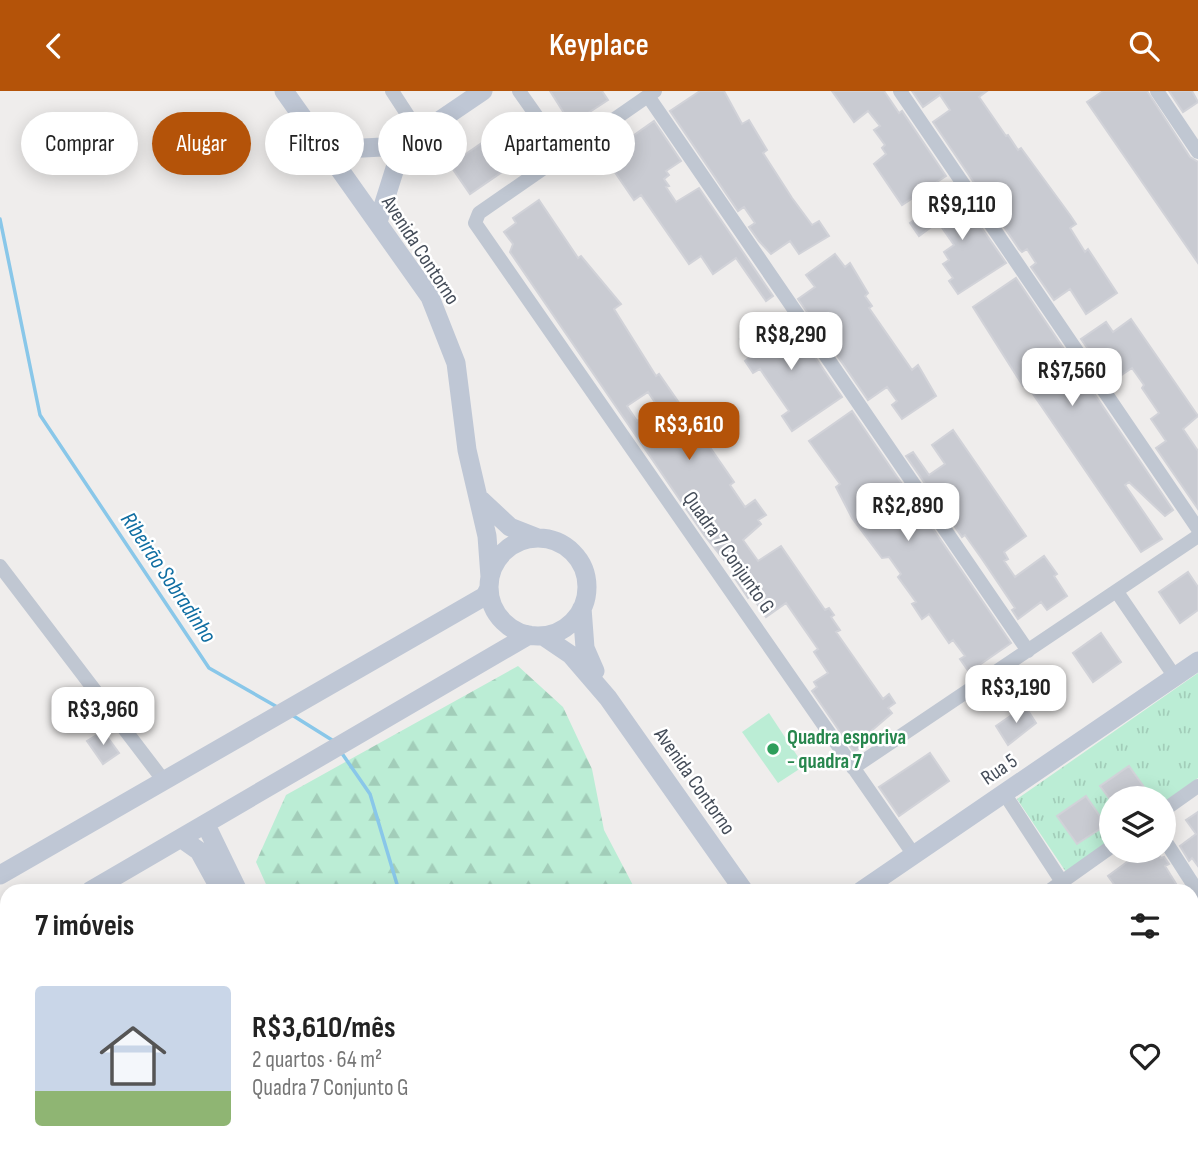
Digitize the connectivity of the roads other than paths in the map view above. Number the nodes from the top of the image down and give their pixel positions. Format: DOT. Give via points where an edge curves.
graph roads {
  1 [pos="284,91"];
  2 [pos="391,91"];
  3 [pos="483,91"];
  4 [pos="519,91"];
  5 [pos="900,91"];
  6 [pos="1157,91"];
  7 [pos="651,94"];
  8 [pos="298,112"];
  9 [pos="405,112"];
  10 [pos="452,112"];
  11 [pos="534,112"];
  12 [pos="625,112"];
  13 [pos="1198,152"];
  14 [pos="343,175"];
  15 [pos="393,175"];
  16 [pos="535,175"];
  17 [pos="378,222"];
  18 [pos="478,496"];
  19 [pos="1198,529"];
  20 [pos="1198,536"];
  21 [pos="538,537"];
  22 [pos="0,566"];
  23 [pos="489,582"];
  24 [pos="1117,592"];
  25 [pos="582,608"];
  26 [pos="536,636"];
  27 [pos="1028,651"];
  28 [pos="1198,661"];
  29 [pos="1175,677"];
  30 [pos="608,698"];
  31 [pos="853,768"];
  32 [pos="164,781"];
  33 [pos="1198,786"];
  34 [pos="1004,793"];
  35 [pos="1176,802"];
  36 [pos="206,825"];
  37 [pos="182,839"];
  38 [pos="914,855"];
  39 [pos="1099,856"];
  40 [pos="1176,858"];
  41 [pos="0,875"];
  42 [pos="1062,882"];
  43 [pos="102,884"];
  44 [pos="217,884"];
  45 [pos="236,884"];
  46 [pos="739,884"];
  47 [pos="871,884"];
  48 [pos="1059,884"];
  49 [pos="1193,884"];
  1 -- 8 [label="main road, Avenida Contorno"];
  2 -- 9 [label="street"];
  3 -- 10 [label="main road"];
  4 -- 11 [label="street"];
  5 -- 19 [label="street"];
  6 -- 13 [label="street"];
  7 -- 12 [label="street"];
  7 -- 27 [label="street"];
  14 -- 17 [label="main road, Avenida Contorno"];
  15 -- 17 [label="main road"];
  16 -- 31 [label="street, Quadra 7 Conjunto G" via="480,213 475,223"];
  17 -- 18 [label="main road, Avenida Contorno" via="430,297 446,333 456,363 464,434"];
  18 -- 21 [label="main road" via="510,527"];
  18 -- 23 [label="main road, Avenida Contorno" via="487,536"];
  20 -- 24 [label="street"];
  21 -- 23 [label="main road" via="507,549 496,561"];
  21 -- 25 [label="main road" via="562,544 580,560 587,593"];
  22 -- 32 [label="street"];
  23 -- 26 [label="main road" via="496,613 516,631"];
  23 -- 32 [label="main road" via="485,596"];
  24 -- 27 [label="street"];
  24 -- 29 [label="street"];
  25 -- 26 [label="main road" via="559,631"];
  25 -- 30 [label="main road, Avenida Contorno" via="585,649"];
  26 -- 30 [label="main road, Avenida Contorno" via="571,655"];
  26 -- 36 [label="main road"];
  27 -- 31 [label="street"];
  28 -- 29 [label="main road, Rua 5"];
  29 -- 34 [label="main road, Rua 5"];
  30 -- 46 [label="main road, Avenida Contorno"];
  31 -- 38 [label="street, Quadra 7 Conjunto G"];
  32 -- 41 [label="main road"];
  33 -- 35 [label="street"];
  34 -- 38 [label="main road, Rua 5"];
  34 -- 42 [label="street"];
  36 -- 37 [label="main road"];
  36 -- 45 [label="main road"];
  37 -- 43 [label="main road"];
  37 -- 44 [label="main road" via="199,851"];
  38 -- 47 [label="main road, Rua 5"];
  39 -- 42 [label="street"];
  40 -- 49 [label="street"];
  42 -- 48 [label="street"];
}
